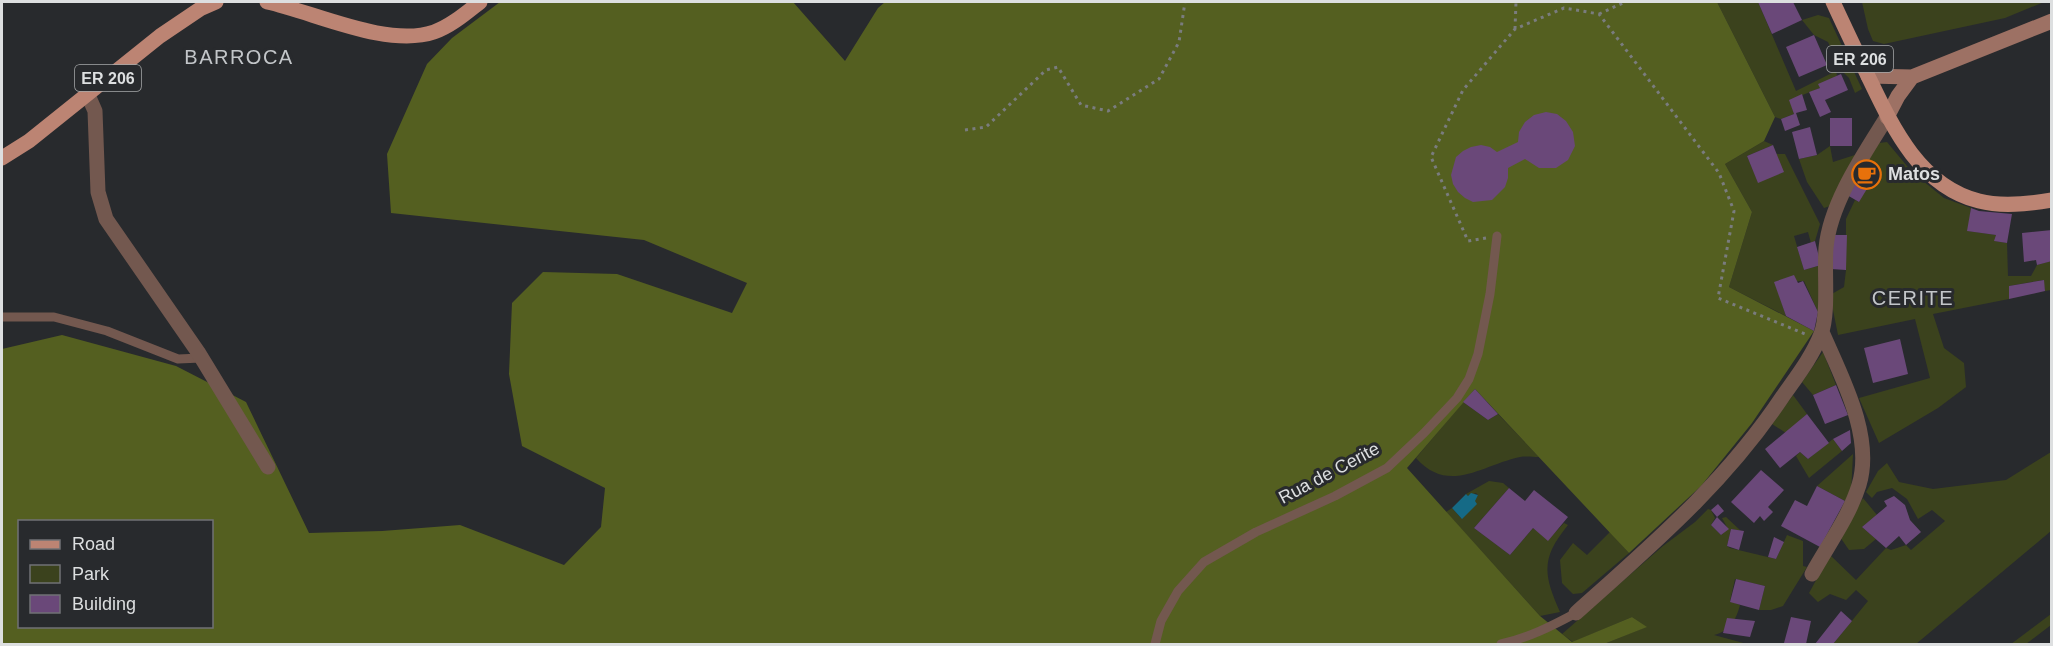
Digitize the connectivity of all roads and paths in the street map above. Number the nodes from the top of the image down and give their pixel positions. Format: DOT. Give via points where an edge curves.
graph roads {
  1 [pos="216,2"];
  2 [pos="267,2"];
  3 [pos="480,2"];
  4 [pos="1185,2"];
  5 [pos="1516,2"];
  6 [pos="1626,2"];
  7 [pos="1833,2"];
  8 [pos="1599,14"];
  9 [pos="2052,21"];
  10 [pos="1515,28"];
  11 [pos="1868,76"];
  12 [pos="1912,77"];
  13 [pos="88,95"];
  14 [pos="1887,117"];
  15 [pos="965,130"];
  16 [pos="2,158"];
  17 [pos="2052,200"];
  18 [pos="1497,236"];
  19 [pos="2,317"];
  20 [pos="1820,336"];
  21 [pos="201,358"];
  22 [pos="268,467"];
  23 [pos="1812,574"];
  24 [pos="1576,613"];
  25 [pos="1155,645"];
  26 [pos="1501,645"];
  1 -- 13 [label="main road, ER 206" via="160,36"];
  2 -- 3 [label="main road" via="370,31 399,35 435,31"];
  4 -- 15 [label="path" via="1179,42 1159,79 1107,111 1081,105 1058,67 1046,70 986,127"];
  5 -- 10 [label="path"];
  6 -- 8 [label="path"];
  7 -- 11 [label="main road, ER 206"];
  8 -- 10 [label="path" via="1564,8"];
  8 -- 20 [label="path" via="1719,173 1734,211 1718,298"];
  9 -- 12 [label="street"];
  10 -- 18 [label="path" via="1463,90 1431,157 1468,241"];
  11 -- 12 [label="street"];
  11 -- 14 [label="main road, ER 206"];
  12 -- 14 [label="street"];
  13 -- 16 [label="main road, ER 206"];
  13 -- 21 [label="street" via="95,111 98,192 106,219"];
  14 -- 17 [label="main road, ER 206" via="1919,162 1955,191 1990,203"];
  14 -- 20 [label="street" via="1839,202 1828,231"];
  18 -- 25 [label="lane, Rua de Cerite" via="1478,354 1457,398 1387,468 1204,562 1179,591 1161,621"];
  19 -- 21 [label="lane" via="54,317 107,331 178,359"];
  20 -- 23 [label="street" via="1850,396 1863,459 1859,484 1847,514"];
  20 -- 24 [label="street" via="1773,412 1708,492"];
  21 -- 22 [label="street"];
  24 -- 26 [label="lane"];
}
